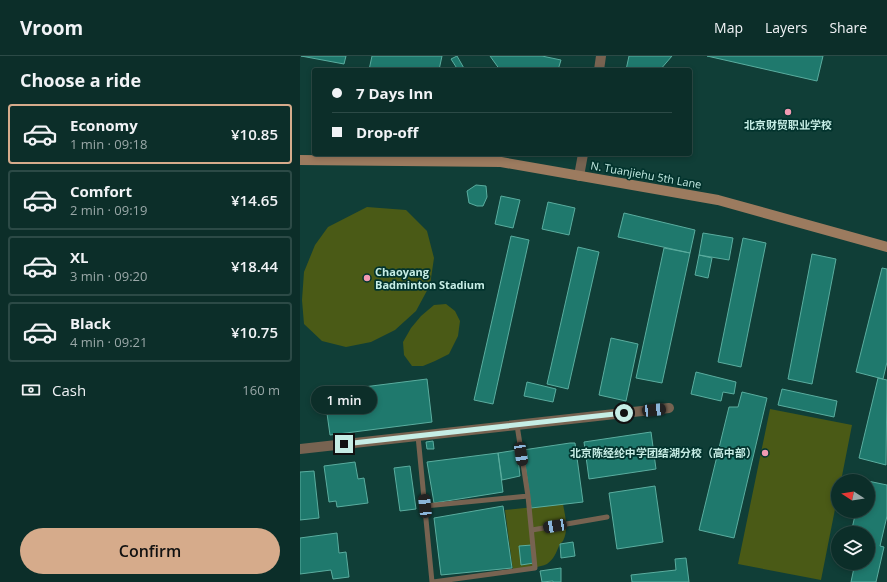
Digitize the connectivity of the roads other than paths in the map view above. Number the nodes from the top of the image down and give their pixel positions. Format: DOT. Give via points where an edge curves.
graph roads {
  1 [pos="601,56"];
  2 [pos="599,68"];
  3 [pos="583,156"];
  4 [pos="300,160"];
  5 [pos="579,176"];
  6 [pos="887,247"];
  7 [pos="669,408"];
  8 [pos="517,426"];
  9 [pos="418,436"];
  10 [pos="300,449"];
  11 [pos="528,496"];
  12 [pos="425,506"];
  13 [pos="607,517"];
  14 [pos="532,530"];
  15 [pos="432,582"];
  1 -- 2 [label="street"];
  3 -- 5 [label="street"];
  4 -- 5 [label="street, N. Tuanjiehu 5th Lane" via="501,162"];
  5 -- 6 [label="street, N. Tuanjiehu 5th Lane" via="718,200"];
  7 -- 8 [label="street"];
  8 -- 9 [label="street"];
  8 -- 11 [label="lane"];
  9 -- 10 [label="street"];
  9 -- 12 [label="lane"];
  11 -- 12 [label="lane"];
  11 -- 14 [label="lane"];
  12 -- 15 [label="lane"];
  13 -- 14 [label="lane"];
  14 -- 15 [label="lane" via="535,568"];
}
